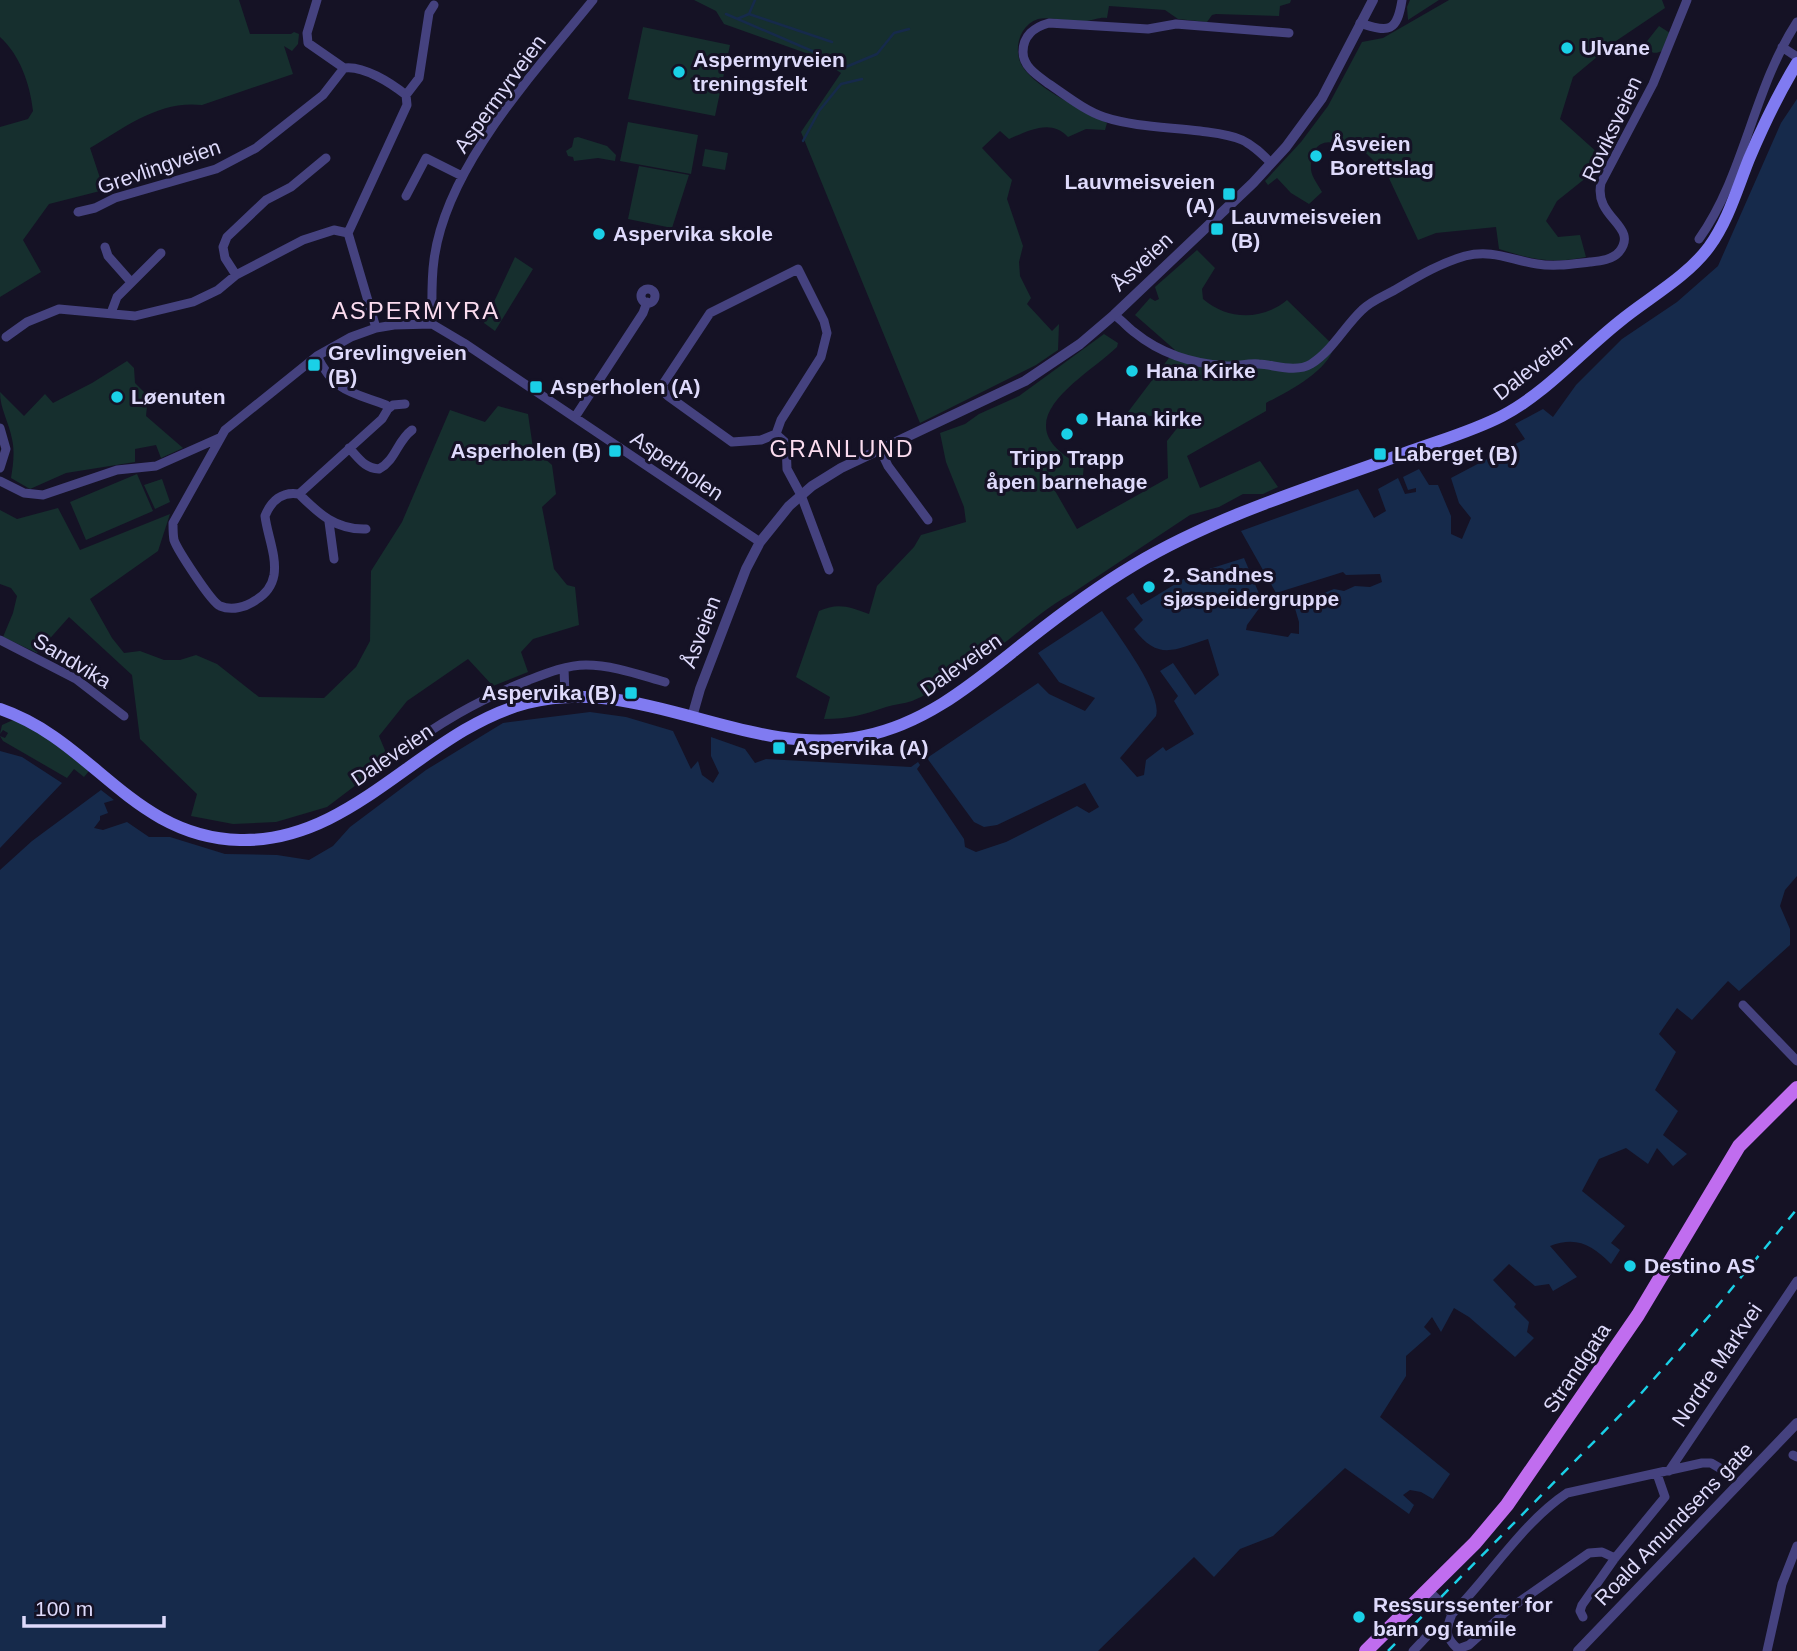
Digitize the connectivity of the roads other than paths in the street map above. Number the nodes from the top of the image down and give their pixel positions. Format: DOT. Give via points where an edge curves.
graph roads {
  1 [pos="317,0"];
  2 [pos="593,0"];
  3 [pos="1373,0"];
  4 [pos="1402,0"];
  5 [pos="1687,0"];
  6 [pos="434,5"];
  7 [pos="1797,22"];
  8 [pos="1360,23"];
  9 [pos="1289,33"];
  10 [pos="1782,47"];
  11 [pos="1797,57"];
  12 [pos="1797,63"];
  13 [pos="344,68"];
  14 [pos="406,95"];
  15 [pos="326,158"];
  16 [pos="1271,163"];
  17 [pos="462,176"];
  18 [pos="406,196"];
  19 [pos="78,212"];
  20 [pos="348,233"];
  21 [pos="1699,239"];
  22 [pos="105,247"];
  23 [pos="162,253"];
  24 [pos="236,275"];
  25 [pos="131,282"];
  26 [pos="647,302"];
  27 [pos="111,313"];
  28 [pos="1114,314"];
  29 [pos="432,324"];
  30 [pos="376,328"];
  31 [pos="6,337"];
  32 [pos="317,356"];
  33 [pos="405,404"];
  34 [pos="388,410"];
  35 [pos="575,417"];
  36 [pos="0,428"];
  37 [pos="412,430"];
  38 [pos="776,434"];
  39 [pos="220,437"];
  40 [pos="349,448"];
  41 [pos="880,449"];
  42 [pos="0,468"];
  43 [pos="0,481"];
  44 [pos="299,494"];
  45 [pos="801,495"];
  46 [pos="928,520"];
  47 [pos="329,522"];
  48 [pos="366,529"];
  49 [pos="760,542"];
  50 [pos="334,559"];
  51 [pos="829,570"];
  52 [pos="0,639"];
  53 [pos="564,668"];
  54 [pos="665,682"];
  55 [pos="565,696"];
  56 [pos="0,709"];
  57 [pos="124,716"];
  58 [pos="692,717"];
  59 [pos="393,757"];
  60 [pos="1743,1005"];
  61 [pos="1797,1061"];
  62 [pos="1797,1088"];
  63 [pos="1797,1281"];
  64 [pos="1797,1423"];
  65 [pos="1723,1470"];
  66 [pos="1669,1471"];
  67 [pos="1657,1474"];
  68 [pos="1797,1546"];
  69 [pos="1615,1558"];
  70 [pos="1428,1590"];
  71 [pos="1452,1614"];
  72 [pos="1583,1617"];
  73 [pos="1446,1629"];
  74 [pos="1458,1650"];
  75 [pos="1366,1651"];
  76 [pos="1413,1651"];
  77 [pos="1578,1651"];
  78 [pos="1767,1651"];
  1 -- 13 [label="street" via="308,43"];
  2 -- 17 [label="street, Aspermyrveien" via="514,99"];
  3 -- 8 [label="street, Åsveien"];
  4 -- 8 [label="street" via="1400,15 1391,28"];
  5 -- 28 [label="street, Roviksveien" via="1653,84 1598,193 1624,232 1625,240 1615,256 1552,266 1480,253 1440,264 1369,303 1330,348 1314,362 1295,369 1190,360 1146,341"];
  6 -- 14 [label="street" via="419,78"];
  7 -- 10 [label="street"];
  8 -- 16 [label="street, Åsveien" via="1322,98"];
  9 -- 16 [label="street" via="1176,24 1148,29 1049,23 1028,34 1023,47 1028,66 1103,117 1241,139"];
  10 -- 11 [label="street"];
  10 -- 21 [label="street" via="1726,190"];
  12 -- 58 [label="main road, Daleveien" via="1709,247 1514,409 1169,546 1131,566 945,702 910,722 862,737 804,741 744,732"];
  13 -- 14 [label="street" via="362,70"];
  13 -- 19 [label="street, Grevlingveien" via="323,95 256,148 216,169"];
  14 -- 20 [label="street" via="407,105 393,140"];
  15 -- 24 [label="street" via="291,187 266,200 227,237 225,258"];
  16 -- 28 [label="street, Åsveien"];
  17 -- 18 [label="street, Aspermyrveien" via="426,158"];
  17 -- 29 [label="street, Aspermyrveien" via="434,260"];
  20 -- 24 [label="street" via="334,230 303,240"];
  20 -- 30 [label="street"];
  22 -- 25 [label="street"];
  23 -- 25 [label="street"];
  24 -- 27 [label="street" via="193,302 146,315"];
  25 -- 27 [label="street" via="117,297"];
  26 -- 35 [label="street"];
  27 -- 31 [label="street" via="59,309 26,322"];
  28 -- 41 [label="street, Åsveien" via="1080,344 1025,381"];
  29 -- 30 [label="street"];
  29 -- 35 [label="street, Asperholen"];
  30 -- 32 [label="street"];
  32 -- 34 [label="street" via="335,383 355,396 386,405"];
  32 -- 39 [label="street"];
  33 -- 34 [label="street"];
  34 -- 40 [label="street"];
  35 -- 49 [label="street, Asperholen"];
  36 -- 42 [label="street" via="6,449"];
  37 -- 40 [label="street" via="379,469 369,468"];
  38 -- 38 [label="street" via="732,442 662,388 710,313 798,269 827,333 821,357"];
  38 -- 45 [label="street" via="786,443 788,469"];
  39 -- 43 [label="street" via="156,466 117,470 43,495 24,493"];
  39 -- 44 [label="street" via="173,523 175,541 202,586 221,607 252,603 269,589 274,568 265,516 275,499"];
  40 -- 44 [label="street"];
  41 -- 45 [label="street, Åsveien"];
  41 -- 46 [label="street"];
  44 -- 47 [label="street"];
  45 -- 49 [label="street, Åsveien"];
  45 -- 51 [label="street"];
  47 -- 48 [label="street"];
  47 -- 50 [label="street"];
  49 -- 58 [label="street, Åsveien" via="734,598"];
  52 -- 57 [label="street, Sandvika" via="76,680"];
  53 -- 54 [label="street, Daleveien" via="586,665 624,670"];
  53 -- 55 [label="street"];
  53 -- 59 [label="street, Daleveien" via="485,697"];
  55 -- 56 [label="main road, Daleveien" via="526,703 478,722 334,817 293,832 241,840 162,820 43,727"];
  55 -- 58 [label="main road, Daleveien" via="612,698"];
  60 -- 61 [label="street"];
  62 -- 70 [label="main road, Strandgata" via="1740,1146 1638,1314 1507,1506"];
  63 -- 66 [label="street, Nordre Markvei"];
  64 -- 77 [label="street, Roald Amundsens gate"];
  65 -- 66 [label="street" via="1702,1463"];
  66 -- 67 [label="street"];
  67 -- 69 [label="street" via="1665,1497"];
  67 -- 71 [label="street" via="1567,1493 1556,1500"];
  68 -- 78 [label="street" via="1782,1584"];
  69 -- 72 [label="street" via="1582,1605"];
  69 -- 74 [label="street" via="1589,1553"];
  70 -- 71 [label="street"];
  70 -- 75 [label="main road, Strandgata"];
  71 -- 73 [label="street"];
  73 -- 74 [label="street" via="1448,1640"];
  73 -- 76 [label="street" via="1429,1634"];
}
